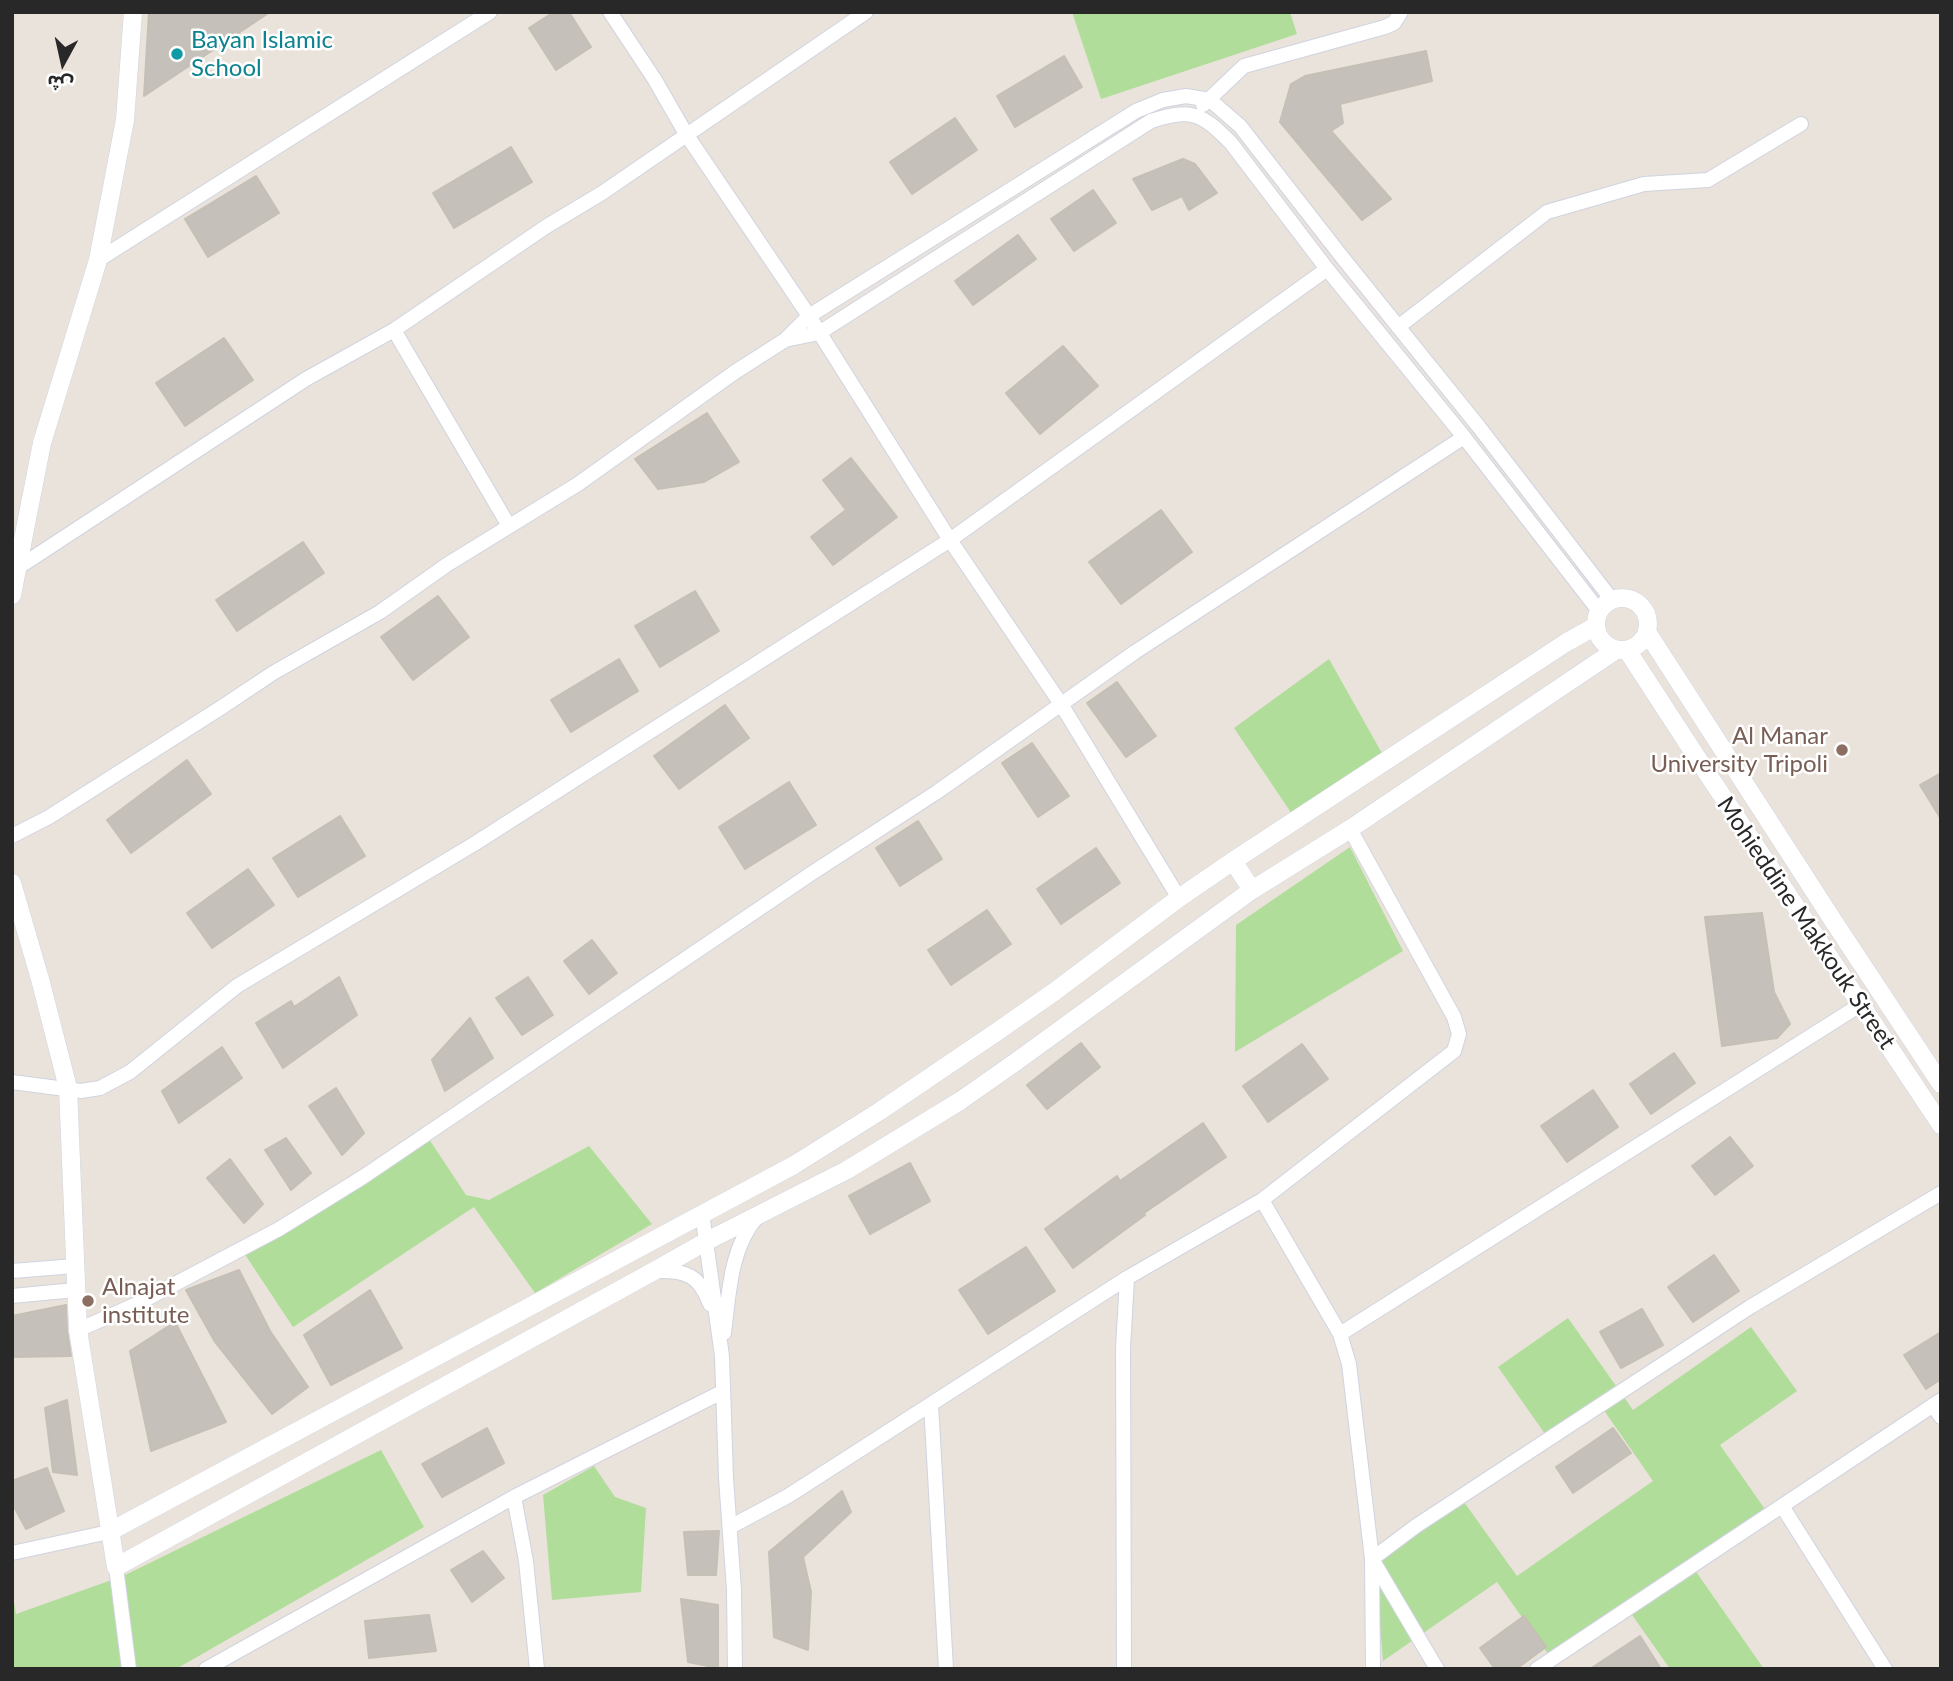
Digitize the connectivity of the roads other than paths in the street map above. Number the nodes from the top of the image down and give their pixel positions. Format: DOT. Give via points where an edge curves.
graph roads {
  1 [pos="133,12"];
  2 [pos="491,12"];
  3 [pos="610,12"];
  4 [pos="866,12"];
  5 [pos="1401,12"];
  6 [pos="1210,100"];
  7 [pos="1190,114"];
  8 [pos="1801,124"];
  9 [pos="686,134"];
  10 [pos="98,260"];
  11 [pos="1327,269"];
  12 [pos="809,316"];
  13 [pos="1398,327"];
  14 [pos="394,330"];
  15 [pos="819,332"];
  16 [pos="785,340"];
  17 [pos="1412,344"];
  18 [pos="1398,356"];
  19 [pos="1464,437"];
  20 [pos="509,526"];
  21 [pos="950,540"];
  22 [pos="19,567"];
  23 [pos="12,595"];
  24 [pos="1602,613"];
  25 [pos="1647,632"];
  26 [pos="1622,650"];
  27 [pos="1061,704"];
  28 [pos="1350,829"];
  29 [pos="12,836"];
  30 [pos="1233,861"];
  31 [pos="12,883"];
  32 [pos="1252,890"];
  33 [pos="1179,898"];
  34 [pos="1834,922"];
  35 [pos="1814,935"];
  36 [pos="1860,1004"];
  37 [pos="12,1082"];
  38 [pos="1941,1084"];
  39 [pos="68,1088"];
  40 [pos="1941,1125"];
  41 [pos="1941,1193"];
  42 [pos="1262,1200"];
  43 [pos="768,1210"];
  44 [pos="702,1213"];
  45 [pos="707,1241"];
  46 [pos="75,1266"];
  47 [pos="12,1271"];
  48 [pos="654,1271"];
  49 [pos="1127,1278"];
  50 [pos="75,1290"];
  51 [pos="12,1296"];
  52 [pos="78,1330"];
  53 [pos="1340,1334"];
  54 [pos="722,1356"];
  55 [pos="722,1392"];
  56 [pos="931,1404"];
  57 [pos="1938,1407"];
  58 [pos="514,1497"];
  59 [pos="1782,1506"];
  60 [pos="730,1527"];
  61 [pos="109,1532"];
  62 [pos="12,1553"];
  63 [pos="1372,1559"];
  64 [pos="116,1567"];
  65 [pos="1881,1667"];
  66 [pos="129,1669"];
  67 [pos="206,1669"];
  68 [pos="537,1669"];
  69 [pos="735,1669"];
  70 [pos="946,1669"];
  71 [pos="1124,1669"];
  72 [pos="1373,1669"];
  73 [pos="1437,1669"];
  74 [pos="1537,1669"];
  1 -- 10 [label="street" via="125,120"];
  2 -- 10 [label="street"];
  3 -- 9 [label="street"];
  4 -- 9 [label="street"];
  5 -- 6 [label="street" via="1385,27 1244,66"];
  6 -- 7 [label="street"];
  6 -- 12 [label="street" via="1186,96 1136,111"];
  6 -- 13 [label="street" via="1240,126"];
  7 -- 11 [label="street" via="1216,128 1231,143"];
  7 -- 15 [label="street" via="1151,121"];
  8 -- 13 [label="street" via="1708,180 1644,184 1547,212"];
  9 -- 12 [label="street"];
  9 -- 14 [label="street"];
  10 -- 22 [label="street" via="42,443"];
  11 -- 18 [label="street"];
  11 -- 21 [label="street"];
  12 -- 15 [label="street"];
  12 -- 16 [label="street"];
  13 -- 17 [label="street"];
  14 -- 20 [label="street"];
  14 -- 22 [label="street" via="306,379"];
  15 -- 16 [label="street"];
  15 -- 21 [label="street"];
  16 -- 20 [label="street" via="578,484"];
  17 -- 18 [label="street"];
  17 -- 24 [label="street" via="1563,535"];
  18 -- 19 [label="street"];
  19 -- 24 [label="street"];
  19 -- 27 [label="street"];
  20 -- 29 [label="street" via="380,611"];
  21 -- 27 [label="street"];
  21 -- 39 [label="street" via="474,844 237,986 130,1072 100,1088"];
  22 -- 23 [label="street"];
  24 -- 25 [label="street" via="1627,598 1647,616"];
  24 -- 26 [label="street" via="1602,642"];
  24 -- 30 [label="street" via="1567,642"];
  25 -- 26 [label="street" via="1640,643"];
  25 -- 34 [label="street, Mohieddine Makkouk Street"];
  26 -- 28 [label="street"];
  26 -- 35 [label="street, Mohieddine Makkouk Street"];
  27 -- 33 [label="street"];
  27 -- 52 [label="street" via="363,1177 257,1241"];
  28 -- 32 [label="street"];
  28 -- 42 [label="street" via="1454,1017 1459,1034 1454,1051"];
  30 -- 32 [label="street"];
  30 -- 33 [label="street"];
  31 -- 39 [label="street"];
  32 -- 43 [label="street" via="960,1101 847,1170"];
  33 -- 44 [label="street" via="1054,992 890,1104 794,1166"];
  34 -- 35 [label="street"];
  34 -- 38 [label="street, Mohieddine Makkouk Street"];
  35 -- 36 [label="street, Mohieddine Makkouk Street"];
  36 -- 40 [label="street, Mohieddine Makkouk Street"];
  36 -- 53 [label="street"];
  37 -- 39 [label="street"];
  39 -- 46 [label="street"];
  41 -- 63 [label="street" via="1750,1307"];
  42 -- 49 [label="street"];
  42 -- 53 [label="street"];
  43 -- 45 [label="street"];
  43 -- 54 [label="street" via="747,1231 736,1257"];
  44 -- 45 [label="street"];
  44 -- 61 [label="street"];
  45 -- 48 [label="street"];
  45 -- 54 [label="street"];
  46 -- 47 [label="street"];
  46 -- 50 [label="street"];
  48 -- 54 [label="street" via="696,1279 714,1316"];
  48 -- 64 [label="street"];
  49 -- 56 [label="street"];
  49 -- 71 [label="street"];
  50 -- 51 [label="street"];
  50 -- 52 [label="street"];
  52 -- 61 [label="street"];
  53 -- 63 [label="street" via="1349,1364"];
  54 -- 55 [label="street"];
  55 -- 58 [label="street"];
  55 -- 60 [label="street"];
  56 -- 60 [label="street" via="788,1496"];
  56 -- 70 [label="street"];
  57 -- 59 [label="street"];
  58 -- 67 [label="street"];
  58 -- 68 [label="street"];
  59 -- 65 [label="street"];
  59 -- 74 [label="street"];
  60 -- 69 [label="street"];
  61 -- 62 [label="street"];
  61 -- 64 [label="street"];
  63 -- 72 [label="street"];
  63 -- 73 [label="street"];
  64 -- 66 [label="street"];
}
